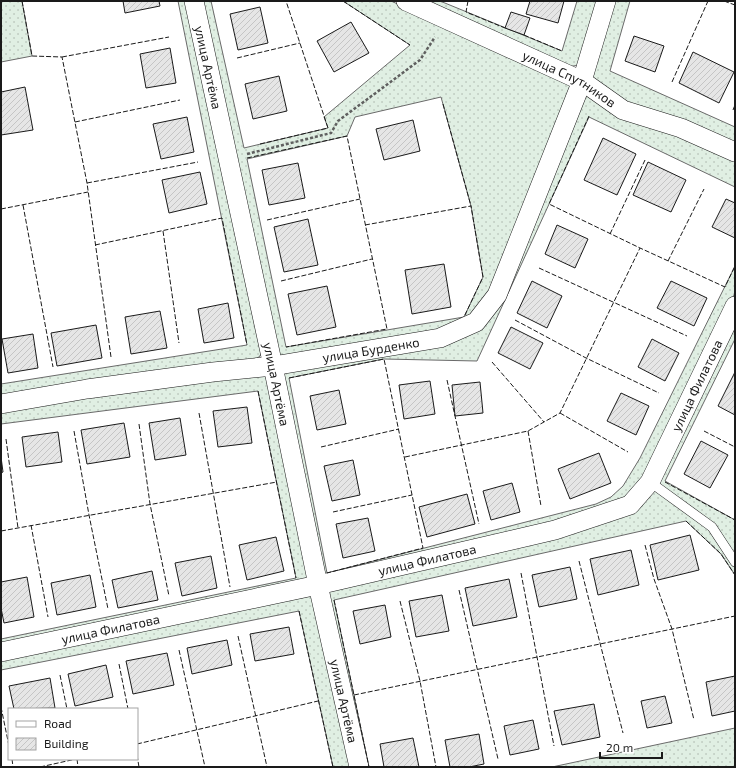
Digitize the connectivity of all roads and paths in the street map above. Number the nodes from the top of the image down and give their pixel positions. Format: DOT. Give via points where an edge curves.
graph roads {
  1 [pos="194,1"];
  2 [pos="406,1"];
  3 [pos="606,1"];
  4 [pos="447,20"];
  5 [pos="582,81"];
  6 [pos="735,152"];
  7 [pos="228,158"];
  8 [pos="735,306"];
  9 [pos="274,366"];
  10 [pos="1,404"];
  11 [pos="650,482"];
  12 [pos="735,562"];
  13 [pos="318,585"];
  14 [pos="1,652"];
  15 [pos="359,767"];
  1 -- 7 [label="street, улица Артёма"];
  2 -- 4 [label="street, улица Спутников"];
  3 -- 5 [label="street, улица Бурденко"];
  4 -- 5 [label="street, улица Спутников"];
  4 -- 7 [label="path" via="420,60 338,121 331,133"];
  5 -- 6 [label="street, улица Спутников" via="623,110 681,128"];
  5 -- 9 [label="street, улица Бурденко" via="497,296 476,322 440,338"];
  7 -- 9 [label="street, улица Артёма"];
  8 -- 11 [label="street, улица Филатова"];
  9 -- 10 [label="street, улица Бурденко" via="87,389"];
  9 -- 13 [label="street, улица Артёма"];
  11 -- 12 [label="lane" via="712,528"];
  11 -- 13 [label="street, улица Филатова" via="630,505 555,530"];
  13 -- 14 [label="street, улица Филатова"];
  13 -- 15 [label="street, улица Артёма"];
}
